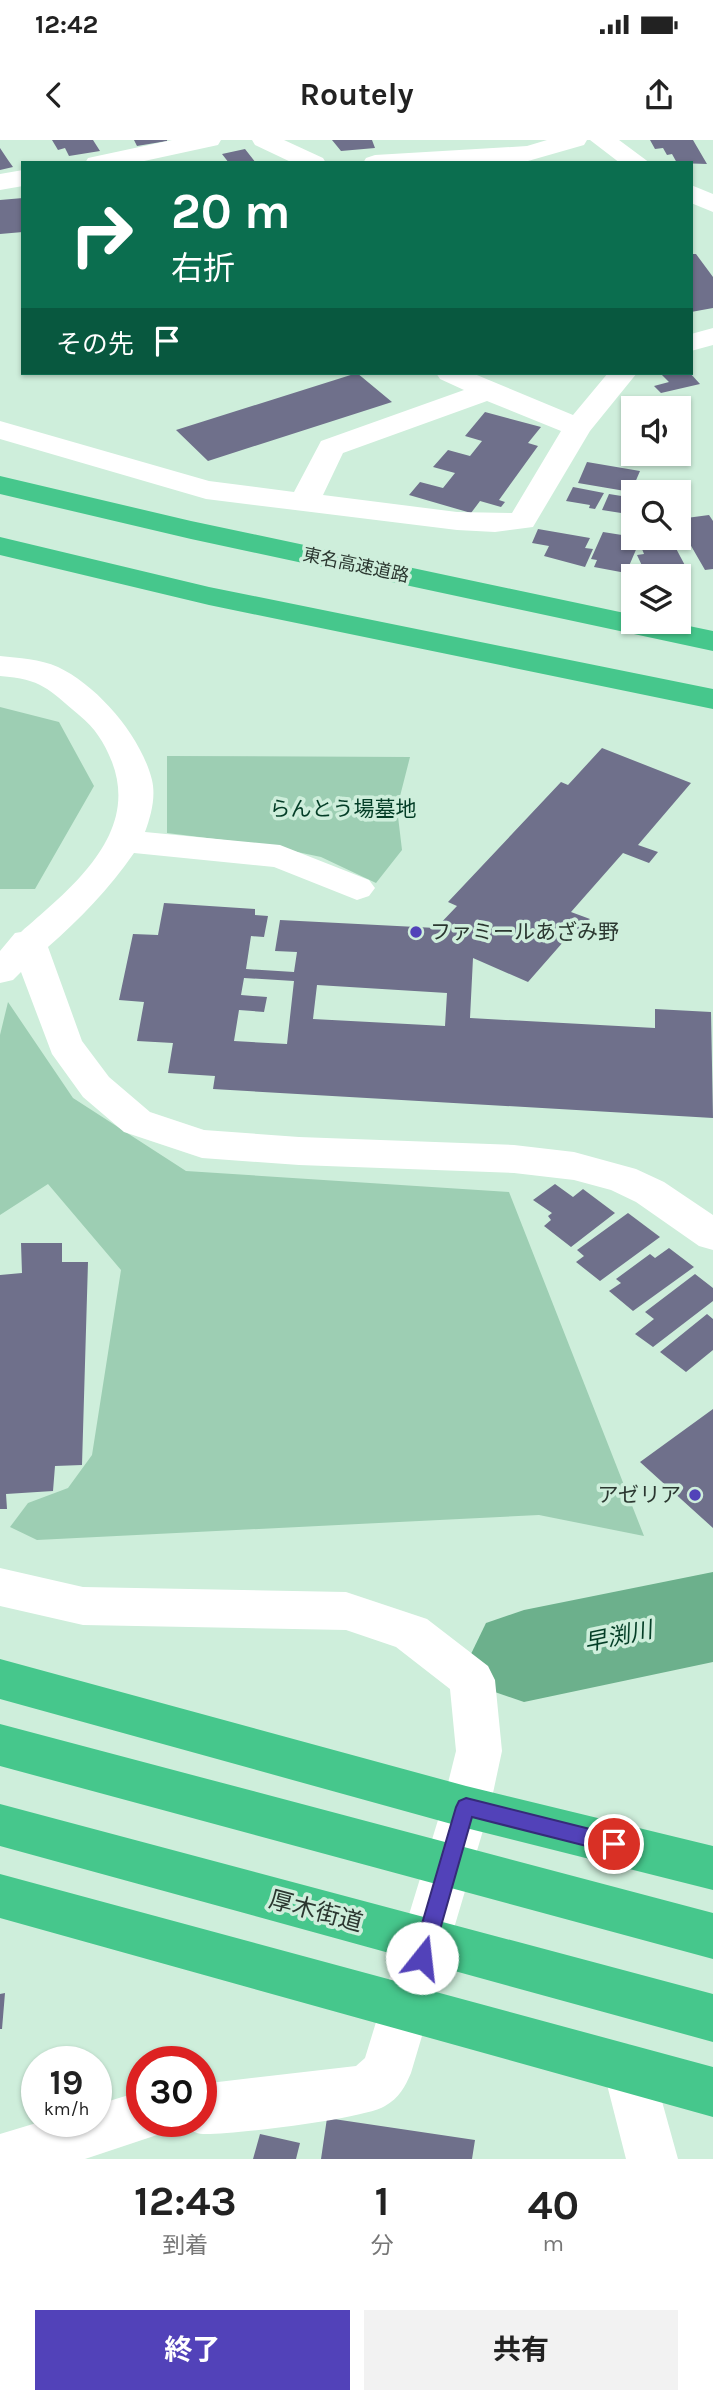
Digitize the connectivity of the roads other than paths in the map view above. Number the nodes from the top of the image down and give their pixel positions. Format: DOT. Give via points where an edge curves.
graph roads {
  1 [pos="209,140"];
  2 [pos="264,140"];
  3 [pos="575,140"];
  4 [pos="602,140"];
  5 [pos="107,161"];
  6 [pos="310,161"];
  7 [pos="406,161"];
  8 [pos="635,161"];
  9 [pos="21,178"];
  10 [pos="0,182"];
  11 [pos="693,194"];
  12 [pos="713,204"];
  13 [pos="713,336"];
  14 [pos="693,342"];
  15 [pos="454,375"];
  16 [pos="621,375"];
  17 [pos="489,391"];
  18 [pos="578,427"];
  19 [pos="0,430"];
  20 [pos="0,485"];
  21 [pos="304,503"];
  22 [pos="0,546"];
  23 [pos="713,641"];
  24 [pos="0,666"];
  25 [pos="713,699"];
  26 [pos="123,841"];
  27 [pos="357,888"];
  28 [pos="28,942"];
  29 [pos="0,971"];
  30 [pos="713,1235"];
  31 [pos="0,1587"];
  32 [pos="0,1679"];
  33 [pos="0,1745"];
  34 [pos="466,1807"];
  35 [pos="0,1825"];
  36 [pos="713,1868"];
  37 [pos="0,1896"];
  38 [pos="713,1936"];
  39 [pos="407,2008"];
  40 [pos="713,2018"];
  41 [pos="628,2069"];
  42 [pos="713,2092"];
  43 [pos="217,2108"];
  44 [pos="126,2121"];
  45 [pos="2,2159"];
  46 [pos="652,2159"];
  1 -- 5 [label="street"];
  2 -- 6 [label="street"];
  3 -- 7 [label="street" via="528,153"];
  4 -- 8 [label="street"];
  9 -- 10 [label="street"];
  11 -- 12 [label="street"];
  13 -- 14 [label="street"];
  15 -- 17 [label="street"];
  16 -- 18 [label="street"];
  17 -- 18 [label="street"];
  17 -- 21 [label="street" via="331,447"];
  18 -- 21 [label="street" via="522,521 457,521"];
  19 -- 21 [label="street" via="206,490"];
  20 -- 23 [label="highway, 東名高速道路"];
  22 -- 25 [label="highway" via="209,596"];
  24 -- 26 [label="street" via="48,674 106,720 135,774 135,815"];
  26 -- 27 [label="street" via="280,856"];
  26 -- 28 [label="street" via="96,882"];
  28 -- 29 [label="street"];
  28 -- 30 [label="street" via="65,1045 96,1087 137,1122 202,1144 514,1159 574,1167 622,1179 650,1192"];
  31 -- 34 [label="street" via="83,1606 346,1611 411,1633 472,1681 479,1751"];
  32 -- 34 [label="highway"];
  33 -- 38 [label="highway"];
  34 -- 36 [label="highway"];
  34 -- 39 [label="street"];
  35 -- 40 [label="highway, 厚木街道"];
  37 -- 39 [label="highway"];
  39 -- 41 [label="highway"];
  39 -- 43 [label="street" via="386,2073 367,2089"];
  41 -- 42 [label="highway"];
  41 -- 46 [label="street"];
  44 -- 45 [label="street"];
}
